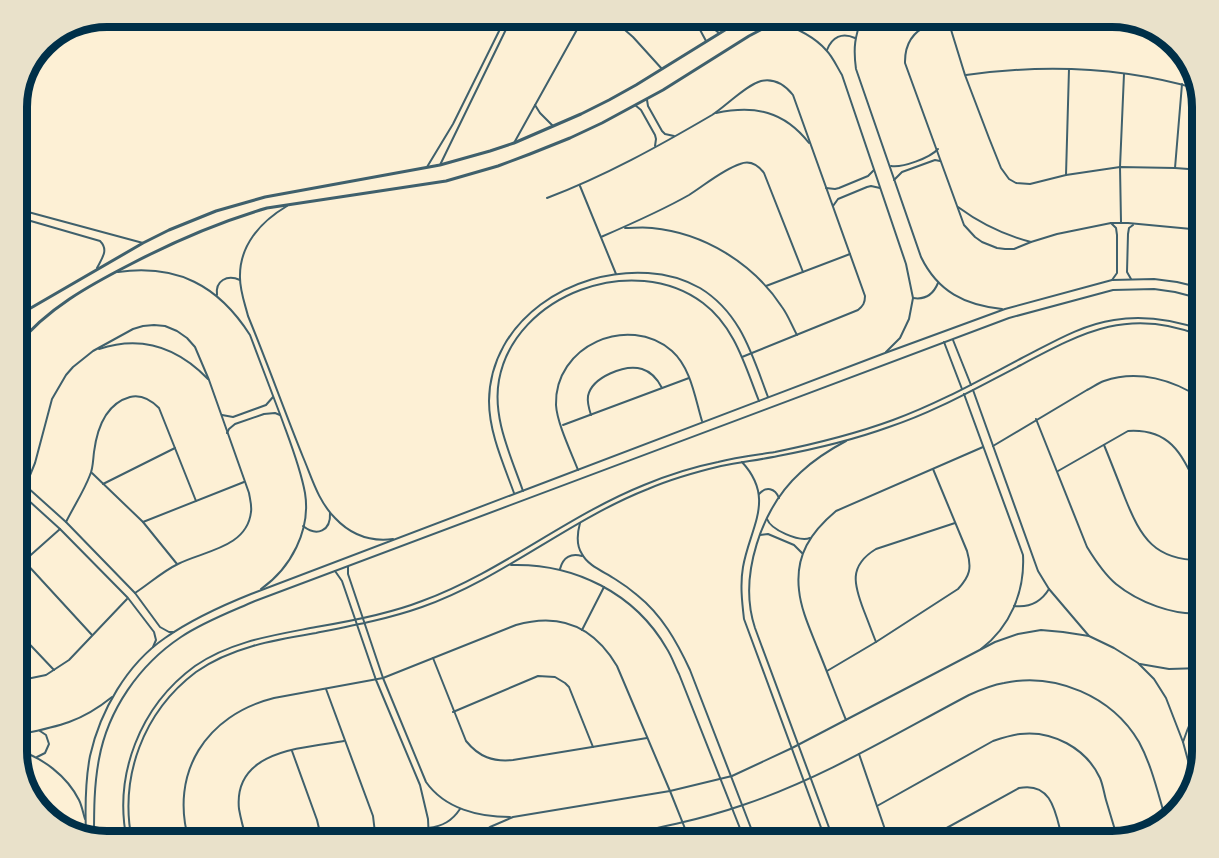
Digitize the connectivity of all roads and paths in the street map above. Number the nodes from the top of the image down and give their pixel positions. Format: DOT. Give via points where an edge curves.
graph roads {
  1 [pos="501,27"];
  2 [pos="507,27"];
  3 [pos="578,27"];
  4 [pos="622,27"];
  5 [pos="699,27"];
  6 [pos="712,27"];
  7 [pos="729,27"];
  8 [pos="765,27"];
  9 [pos="795,27"];
  10 [pos="858,27"];
  11 [pos="924,27"];
  12 [pos="950,27"];
  13 [pos="719,33"];
  14 [pos="855,38"];
  15 [pos="706,41"];
  16 [pos="827,50"];
  17 [pos="662,69"];
  18 [pos="1069,69"];
  19 [pos="1124,74"];
  20 [pos="965,75"];
  21 [pos="1182,84"];
  22 [pos="1189,86"];
  23 [pos="647,99"];
  24 [pos="536,105"];
  25 [pos="635,105"];
  26 [pos="714,113"];
  27 [pos="553,126"];
  28 [pos="674,136"];
  29 [pos="514,143"];
  30 [pos="811,146"];
  31 [pos="654,148"];
  32 [pos="938,149"];
  33 [pos="942,161"];
  34 [pos="440,165"];
  35 [pos="890,166"];
  36 [pos="427,167"];
  37 [pos="1120,167"];
  38 [pos="1175,168"];
  39 [pos="1192,169"];
  40 [pos="874,170"];
  41 [pos="1066,175"];
  42 [pos="894,180"];
  43 [pos="580,186"];
  44 [pos="826,188"];
  45 [pos="880,188"];
  46 [pos="547,198"];
  47 [pos="287,205"];
  48 [pos="833,206"];
  49 [pos="957,207"];
  50 [pos="27,212"];
  51 [pos="27,220"];
  52 [pos="1121,222"];
  53 [pos="1111,223"];
  54 [pos="1134,224"];
  55 [pos="621,228"];
  56 [pos="1192,229"];
  57 [pos="601,237"];
  58 [pos="1031,242"];
  59 [pos="143,243"];
  60 [pos="850,254"];
  61 [pos="97,268"];
  62 [pos="115,272"];
  63 [pos="802,272"];
  64 [pos="616,273"];
  65 [pos="1131,279"];
  66 [pos="240,280"];
  67 [pos="1113,280"];
  68 [pos="939,283"];
  69 [pos="1192,285"];
  70 [pos="766,286"];
  71 [pos="217,295"];
  72 [pos="1192,296"];
  73 [pos="913,298"];
  74 [pos="1005,309"];
  75 [pos="27,310"];
  76 [pos="1192,327"];
  77 [pos="1192,332"];
  78 [pos="27,334"];
  79 [pos="797,335"];
  80 [pos="953,339"];
  81 [pos="944,342"];
  82 [pos="93,351"];
  83 [pos="885,353"];
  84 [pos="752,354"];
  85 [pos="742,357"];
  86 [pos="986,377"];
  87 [pos="689,378"];
  88 [pos="209,380"];
  89 [pos="988,382"];
  90 [pos="971,385"];
  91 [pos="662,388"];
  92 [pos="962,389"];
  93 [pos="973,390"];
  94 [pos="1192,392"];
  95 [pos="964,394"];
  96 [pos="273,397"];
  97 [pos="768,398"];
  98 [pos="759,401"];
  99 [pos="935,403"];
  100 [pos="936,408"];
  101 [pos="220,414"];
  102 [pos="280,415"];
  103 [pos="591,415"];
  104 [pos="1036,419"];
  105 [pos="703,422"];
  106 [pos="561,426"];
  107 [pos="227,433"];
  108 [pos="852,439"];
  109 [pos="1104,445"];
  110 [pos="993,446"];
  111 [pos="983,447"];
  112 [pos="176,448"];
  113 [pos="742,462"];
  114 [pos="933,469"];
  115 [pos="578,470"];
  116 [pos="1057,472"];
  117 [pos="92,473"];
  118 [pos="1192,476"];
  119 [pos="27,482"];
  120 [pos="244,482"];
  121 [pos="103,484"];
  122 [pos="27,486"];
  123 [pos="523,491"];
  124 [pos="514,494"];
  125 [pos="759,494"];
  126 [pos="779,498"];
  127 [pos="27,501"];
  128 [pos="196,501"];
  129 [pos="330,512"];
  130 [pos="767,519"];
  131 [pos="66,522"];
  132 [pos="143,522"];
  133 [pos="580,523"];
  134 [pos="955,523"];
  135 [pos="303,526"];
  136 [pos="60,529"];
  137 [pos="760,535"];
  138 [pos="398,538"];
  139 [pos="810,538"];
  140 [pos="802,555"];
  141 [pos="582,556"];
  142 [pos="27,558"];
  143 [pos="1192,560"];
  144 [pos="27,564"];
  145 [pos="177,564"];
  146 [pos="508,565"];
  147 [pos="348,566"];
  148 [pos="560,569"];
  149 [pos="335,571"];
  150 [pos="604,586"];
  151 [pos="1049,589"];
  152 [pos="135,593"];
  153 [pos="251,594"];
  154 [pos="128,598"];
  155 [pos="1014,606"];
  156 [pos="1192,613"];
  157 [pos="363,617"];
  158 [pos="355,619"];
  159 [pos="364,622"];
  160 [pos="357,624"];
  161 [pos="582,630"];
  162 [pos="174,632"];
  163 [pos="92,635"];
  164 [pos="1089,636"];
  165 [pos="27,642"];
  166 [pos="876,642"];
  167 [pos="152,648"];
  168 [pos="975,653"];
  169 [pos="433,658"];
  170 [pos="1138,663"];
  171 [pos="54,670"];
  172 [pos="1192,670"];
  173 [pos="827,671"];
  174 [pos="383,678"];
  175 [pos="27,679"];
  176 [pos="376,680"];
  177 [pos="326,689"];
  178 [pos="114,695"];
  179 [pos="453,712"];
  180 [pos="1192,718"];
  181 [pos="846,720"];
  182 [pos="38,730"];
  183 [pos="27,733"];
  184 [pos="648,738"];
  185 [pos="344,741"];
  186 [pos="1183,742"];
  187 [pos="799,745"];
  188 [pos="593,747"];
  189 [pos="792,748"];
  190 [pos="291,750"];
  191 [pos="859,753"];
  192 [pos="27,754"];
  193 [pos="37,757"];
  194 [pos="1190,767"];
  195 [pos="732,776"];
  196 [pos="812,778"];
  197 [pos="721,779"];
  198 [pos="804,782"];
  199 [pos="670,790"];
  200 [pos="743,805"];
  201 [pos="877,806"];
  202 [pos="461,808"];
  203 [pos="732,808"];
  204 [pos="1164,812"];
  205 [pos="513,817"];
  206 [pos="86,821"];
  207 [pos="682,822"];
  208 [pos="86,828"];
  209 [pos="428,828"];
  210 [pos="94,829"];
  211 [pos="125,831"];
  212 [pos="130,831"];
  213 [pos="187,831"];
  214 [pos="244,831"];
  215 [pos="320,831"];
  216 [pos="375,831"];
  217 [pos="428,831"];
  218 [pos="482,831"];
  219 [pos="642,831"];
  220 [pos="686,831"];
  221 [pos="741,831"];
  222 [pos="752,831"];
  223 [pos="822,831"];
  224 [pos="830,831"];
  225 [pos="885,831"];
  226 [pos="944,831"];
  227 [pos="1060,831"];
  228 [pos="1115,831"];
  1 -- 36 [label="street" via="453,124"];
  2 -- 34 [label="street"];
  3 -- 24 [label="street"];
  4 -- 17 [label="street"];
  5 -- 15 [label="street"];
  6 -- 13 [label="street"];
  7 -- 13 [label="street"];
  8 -- 23 [label="street"];
  9 -- 16 [label="street"];
  10 -- 14 [label="street"];
  11 -- 32 [label="street" via="907,45 905,63"];
  12 -- 20 [label="street"];
  13 -- 15 [label="street"];
  14 -- 16 [label="street" via="838,36"];
  14 -- 35 [label="street" via="856,69"];
  15 -- 17 [label="street"];
  16 -- 40 [label="street" via="842,75"];
  17 -- 27 [label="street"];
  18 -- 19 [label="street"];
  18 -- 20 [label="street"];
  18 -- 41 [label="street"];
  19 -- 21 [label="street"];
  19 -- 37 [label="street"];
  20 -- 41 [label="street" via="1001,168 1009,179 1030,184"];
  21 -- 22 [label="street"];
  21 -- 38 [label="street"];
  23 -- 25 [label="street"];
  23 -- 28 [label="street" via="662,131"];
  24 -- 27 [label="street"];
  24 -- 29 [label="street"];
  25 -- 31 [label="street" via="655,135"];
  25 -- 47 [label="street" via="570,138 446,181"];
  26 -- 28 [label="street"];
  26 -- 30 [label="street" via="745,109 776,115 802,133"];
  26 -- 30 [label="street" via="755,84 780,83 793,95"];
  27 -- 29 [label="street"];
  28 -- 31 [label="street"];
  29 -- 34 [label="street"];
  30 -- 44 [label="street"];
  31 -- 43 [label="street"];
  32 -- 33 [label="street"];
  32 -- 35 [label="street" via="930,156"];
  33 -- 42 [label="street" via="902,172"];
  33 -- 49 [label="street"];
  34 -- 36 [label="street"];
  35 -- 42 [label="street"];
  36 -- 59 [label="street" via="265,197 192,220"];
  37 -- 38 [label="street"];
  37 -- 41 [label="street"];
  37 -- 52 [label="street"];
  38 -- 39 [label="street"];
  40 -- 44 [label="street" via="839,188"];
  40 -- 45 [label="street"];
  42 -- 68 [label="street" via="921,257"];
  43 -- 46 [label="street"];
  43 -- 57 [label="street"];
  44 -- 48 [label="street"];
  45 -- 48 [label="street" via="867,187 838,199"];
  45 -- 73 [label="street" via="906,264"];
  47 -- 62 [label="street" via="210,227"];
  47 -- 66 [label="street" via="252,236 243,257"];
  48 -- 60 [label="street"];
  49 -- 58 [label="street" via="984,225"];
  49 -- 58 [label="street" via="964,225 982,242 1014,249"];
  50 -- 59 [label="street"];
  51 -- 61 [label="street" via="103,243 105,250"];
  52 -- 53 [label="street"];
  52 -- 54 [label="street"];
  53 -- 58 [label="street"];
  53 -- 67 [label="street" via="1117,235 1117,273"];
  54 -- 56 [label="street"];
  54 -- 65 [label="street" via="1128,234 1127,273"];
  55 -- 57 [label="street"];
  55 -- 63 [label="street" via="748,162 764,173"];
  55 -- 70 [label="street" via="653,228 713,245 740,262"];
  57 -- 64 [label="street"];
  59 -- 61 [label="street"];
  60 -- 63 [label="street"];
  60 -- 79 [label="street" via="865,296 864,304"];
  61 -- 75 [label="street"];
  62 -- 71 [label="street" via="135,269 174,274"];
  62 -- 78 [label="street" via="79,293"];
  63 -- 70 [label="street"];
  64 -- 84 [label="street" via="659,274 700,288 730,314"];
  64 -- 124 [label="street" via="572,286 535,308 506,340 497,359 490,390 491,422"];
  65 -- 67 [label="street"];
  65 -- 69 [label="street"];
  66 -- 71 [label="street" via="222,279"];
  66 -- 129 [label="street" via="248,316 294,435"];
  67 -- 74 [label="street"];
  68 -- 73 [label="street" via="926,298"];
  68 -- 74 [label="street" via="968,302"];
  70 -- 79 [label="street"];
  71 -- 96 [label="street" via="250,335"];
  72 -- 80 [label="street" via="1154,289 1113,290 1009,318"];
  73 -- 83 [label="street" via="900,338"];
  74 -- 83 [label="street"];
  76 -- 86 [label="street" via="1168,320 1112,320 1077,331"];
  77 -- 89 [label="street" via="1139,323 1095,330"];
  79 -- 84 [label="street"];
  80 -- 81 [label="street"];
  80 -- 90 [label="street"];
  81 -- 92 [label="street"];
  81 -- 147 [label="street"];
  82 -- 88 [label="street" via="111,345 147,344 182,356"];
  82 -- 88 [label="street" via="133,329 165,326 195,347"];
  82 -- 119 [label="street" via="59,385"];
  83 -- 97 [label="street"];
  84 -- 85 [label="street"];
  84 -- 97 [label="street"];
  85 -- 98 [label="street"];
  85 -- 123 [label="street" via="733,337 704,303 663,284 641,280 596,285 555,303 538,314 512,344 499,381 500,420"];
  86 -- 89 [label="street"];
  86 -- 90 [label="street"];
  87 -- 91 [label="street"];
  87 -- 105 [label="street"];
  87 -- 106 [label="street" via="682,363 660,342 630,335 595,342 578,352 565,368 556,406"];
  88 -- 101 [label="street"];
  89 -- 93 [label="street"];
  90 -- 92 [label="street"];
  91 -- 103 [label="street"];
  91 -- 103 [label="street" via="657,379 642,369 614,372 590,390"];
  92 -- 99 [label="street"];
  93 -- 95 [label="street"];
  93 -- 110 [label="street"];
  94 -- 104 [label="street" via="1171,382 1120,377 1103,382"];
  95 -- 100 [label="street"];
  95 -- 111 [label="street"];
  96 -- 101 [label="street" via="266,405 233,417"];
  96 -- 102 [label="street"];
  97 -- 98 [label="street"];
  98 -- 105 [label="street"];
  99 -- 100 [label="street"];
  99 -- 157 [label="street" via="862,431 717,462 644,484 453,588 422,602"];
  100 -- 108 [label="street"];
  101 -- 107 [label="street"];
  102 -- 107 [label="street" via="264,414 232,426"];
  102 -- 135 [label="street" via="305,494"];
  103 -- 106 [label="street"];
  104 -- 110 [label="street"];
  104 -- 116 [label="street"];
  105 -- 115 [label="street"];
  106 -- 115 [label="street"];
  107 -- 120 [label="street"];
  108 -- 113 [label="street"];
  108 -- 126 [label="street" via="823,453 799,473"];
  109 -- 116 [label="street"];
  109 -- 118 [label="street" via="1128,431 1151,432 1174,446"];
  109 -- 143 [label="street" via="1142,534 1156,548 1176,558"];
  110 -- 151 [label="street" via="1034,561"];
  111 -- 114 [label="street"];
  111 -- 155 [label="street" via="1023,555 1021,588"];
  112 -- 117 [label="street" via="153,402 145,397 125,398 107,412 102,422"];
  112 -- 121 [label="street"];
  112 -- 128 [label="street"];
  113 -- 125 [label="street"];
  113 -- 133 [label="street" via="646,489"];
  114 -- 134 [label="street"];
  114 -- 139 [label="street" via="836,511"];
  115 -- 123 [label="street"];
  116 -- 156 [label="street" via="1088,547 1105,573 1117,585 1161,609"];
  117 -- 121 [label="street"];
  117 -- 131 [label="street"];
  120 -- 128 [label="street"];
  120 -- 145 [label="street" via="252,510 239,536"];
  121 -- 132 [label="street"];
  122 -- 131 [label="street"];
  123 -- 124 [label="street"];
  124 -- 138 [label="street"];
  125 -- 126 [label="street" via="770,488"];
  125 -- 189 [label="street" via="742,570 744,619"];
  126 -- 130 [label="street"];
  127 -- 136 [label="street"];
  128 -- 132 [label="street"];
  129 -- 135 [label="street" via="328,526 322,531"];
  129 -- 138 [label="street" via="364,537"];
  130 -- 137 [label="street"];
  130 -- 139 [label="street" via="771,526 797,538"];
  131 -- 152 [label="street"];
  132 -- 145 [label="street"];
  133 -- 141 [label="street" via="578,545"];
  133 -- 146 [label="street"];
  134 -- 166 [label="street" via="970,561 965,581"];
  134 -- 166 [label="street" via="876,549 861,562 856,590"];
  135 -- 153 [label="street" via="288,562 272,580"];
  136 -- 142 [label="street"];
  136 -- 154 [label="street"];
  137 -- 140 [label="street" via="787,542"];
  137 -- 187 [label="street" via="751,570 752,617"];
  138 -- 153 [label="street"];
  139 -- 140 [label="street"];
  140 -- 173 [label="street" via="799,591"];
  141 -- 148 [label="street" via="568,557"];
  141 -- 195 [label="street" via="639,597 660,618 690,670"];
  144 -- 163 [label="street"];
  145 -- 152 [label="street"];
  146 -- 148 [label="street"];
  146 -- 159 [label="street" via="423,607"];
  147 -- 149 [label="street"];
  147 -- 157 [label="street"];
  148 -- 150 [label="street"];
  149 -- 158 [label="street"];
  149 -- 210 [label="street" via="194,629 169,645 143,670 121,699 104,737 96,777"];
  150 -- 161 [label="street"];
  150 -- 197 [label="street" via="633,607 668,649"];
  151 -- 155 [label="street" via="1034,604"];
  151 -- 164 [label="street"];
  152 -- 162 [label="street" via="160,627"];
  153 -- 162 [label="street"];
  154 -- 163 [label="street"];
  154 -- 167 [label="street" via="154,632"];
  155 -- 168 [label="street" via="1005,625"];
  157 -- 158 [label="street"];
  157 -- 159 [label="street"];
  158 -- 160 [label="street"];
  158 -- 211 [label="street" via="238,644 207,659 178,680 148,716 129,758 124,781"];
  159 -- 160 [label="street"];
  159 -- 174 [label="street"];
  160 -- 176 [label="street"];
  160 -- 212 [label="street" via="240,650 219,658 182,684 153,719 134,760 129,782"];
  161 -- 169 [label="street" via="559,621 526,622"];
  161 -- 184 [label="street" via="604,646 617,666"];
  162 -- 167 [label="street"];
  163 -- 171 [label="street"];
  164 -- 168 [label="street" via="1041,630 995,642"];
  164 -- 170 [label="street"];
  165 -- 171 [label="street"];
  166 -- 173 [label="street"];
  167 -- 178 [label="street"];
  168 -- 181 [label="street"];
  169 -- 174 [label="street"];
  169 -- 179 [label="street"];
  170 -- 172 [label="street"];
  170 -- 186 [label="street" via="1166,698"];
  171 -- 175 [label="street"];
  173 -- 181 [label="street"];
  174 -- 176 [label="street"];
  174 -- 202 [label="street" via="426,782 445,801"];
  176 -- 177 [label="street"];
  176 -- 209 [label="street" via="420,785"];
  177 -- 185 [label="street"];
  177 -- 213 [label="street" via="259,701 232,714 209,735 194,759 185,787"];
  178 -- 182 [label="street" via="85,716"];
  178 -- 206 [label="street" via="91,756"];
  179 -- 188 [label="street" via="473,750 492,760"];
  179 -- 188 [label="street" via="538,675 547,675 569,687"];
  180 -- 186 [label="street"];
  181 -- 187 [label="street"];
  182 -- 183 [label="street"];
  182 -- 193 [label="street" via="46,735 49,744 45,753"];
  184 -- 188 [label="street"];
  184 -- 199 [label="street"];
  185 -- 190 [label="street"];
  185 -- 216 [label="street" via="373,816"];
  186 -- 194 [label="street"];
  187 -- 189 [label="street"];
  187 -- 196 [label="street"];
  189 -- 195 [label="street"];
  189 -- 198 [label="street"];
  190 -- 214 [label="street" via="264,759 245,780 239,808"];
  190 -- 215 [label="street"];
  191 -- 196 [label="street"];
  191 -- 201 [label="street"];
  191 -- 204 [label="street" via="987,687 1024,680 1063,684 1098,700 1127,725 1147,758"];
  192 -- 193 [label="street"];
  193 -- 206 [label="street" via="68,784 80,801"];
  195 -- 197 [label="street"];
  195 -- 200 [label="street"];
  196 -- 198 [label="street"];
  196 -- 224 [label="street"];
  197 -- 199 [label="street"];
  197 -- 203 [label="street"];
  198 -- 200 [label="street"];
  198 -- 223 [label="street"];
  199 -- 205 [label="street"];
  199 -- 207 [label="street"];
  200 -- 203 [label="street"];
  200 -- 222 [label="street"];
  201 -- 225 [label="street"];
  201 -- 228 [label="street" via="993,741 1034,733 1069,744 1086,758 1100,779"];
  202 -- 205 [label="street" via="495,817"];
  202 -- 209 [label="street" via="447,823"];
  203 -- 207 [label="street"];
  203 -- 221 [label="street"];
  205 -- 218 [label="street"];
  206 -- 208 [label="street"];
  207 -- 219 [label="street"];
  207 -- 220 [label="street"];
  209 -- 217 [label="street"];
  226 -- 227 [label="street" via="1026,786 1040,790 1051,800"];
}
